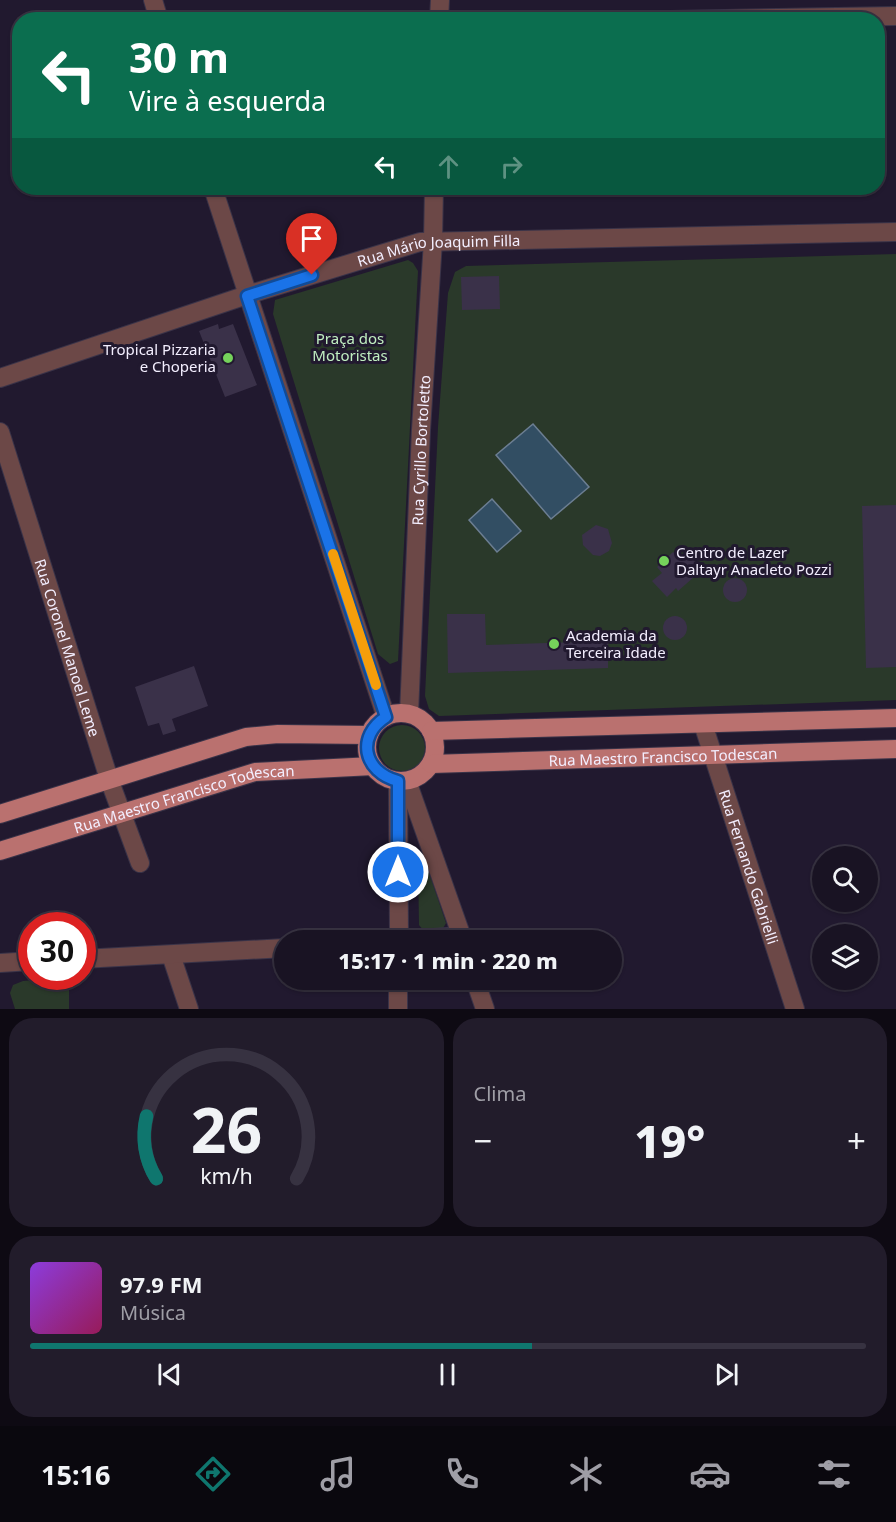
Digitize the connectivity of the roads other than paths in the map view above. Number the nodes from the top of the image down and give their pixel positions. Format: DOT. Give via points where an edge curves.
graph roads {
  1 [pos="215,195"];
  2 [pos="435,195"];
  3 [pos="896,232"];
  4 [pos="433,241"];
  5 [pos="247,296"];
  6 [pos="0,378"];
  7 [pos="0,432"];
  8 [pos="409,714"];
  9 [pos="386,717"];
  10 [pos="896,718"];
  11 [pos="703,724"];
  12 [pos="431,731"];
  13 [pos="369,735"];
  14 [pos="896,749"];
  15 [pos="712,756"];
  16 [pos="431,764"];
  17 [pos="373,766"];
  18 [pos="109,779"];
  19 [pos="402,781"];
  20 [pos="0,814"];
  21 [pos="122,814"];
  22 [pos="0,851"];
  23 [pos="140,863"];
  24 [pos="399,930"];
  25 [pos="459,930"];
  26 [pos="274,949"];
  27 [pos="171,955"];
  28 [pos="96,958"];
  29 [pos="18,962"];
  30 [pos="0,963"];
  31 [pos="398,990"];
  32 [pos="478,990"];
  33 [pos="189,1009"];
  34 [pos="398,1009"];
  35 [pos="485,1009"];
  36 [pos="795,1009"];
  1 -- 5 [label="street"];
  2 -- 4 [label="street, Rua Cyrillo Bortoletto"];
  3 -- 4 [label="street, Rua Mário Joaquim Filla"];
  4 -- 5 [label="street, Rua Mário Joaquim Filla"];
  4 -- 8 [label="street, Rua Cyrillo Bortoletto"];
  5 -- 6 [label="street, Rua Mário Joaquim Filla"];
  5 -- 9 [label="street"];
  7 -- 18 [label="street, Rua Coronel Manoel Leme"];
  8 -- 9 [label="main road"];
  8 -- 12 [label="main road" via="426,723"];
  9 -- 13 [label="main road"];
  10 -- 11 [label="main road, Rua Maestro Francisco Todescan"];
  11 -- 12 [label="main road, Rua Maestro Francisco Todescan"];
  11 -- 15 [label="street, Rua Fernando Gabrielli"];
  12 -- 16 [label="main road" via="435,748"];
  13 -- 17 [label="main road" via="368,756"];
  13 -- 18 [label="main road" via="246,737"];
  14 -- 15 [label="main road, Rua Maestro Francisco Todescan"];
  15 -- 16 [label="main road, Rua Maestro Francisco Todescan"];
  15 -- 36 [label="street, Rua Fernando Gabrielli"];
  16 -- 19 [label="main road" via="416,778"];
  17 -- 19 [label="main road" via="379,774"];
  17 -- 21 [label="main road, Rua Maestro Francisco Todescan" via="255,772"];
  18 -- 20 [label="main road"];
  18 -- 21 [label="street, Rua Coronel Manoel Leme"];
  19 -- 24 [label="street"];
  19 -- 25 [label="street"];
  21 -- 22 [label="main road, Rua Maestro Francisco Todescan"];
  21 -- 23 [label="street, Rua Coronel Manoel Leme"];
  26 -- 27 [label="street"];
  27 -- 28 [label="street"];
  27 -- 33 [label="street"];
  29 -- 30 [label="street"];
  31 -- 34 [label="street"];
  32 -- 35 [label="street"];
}
